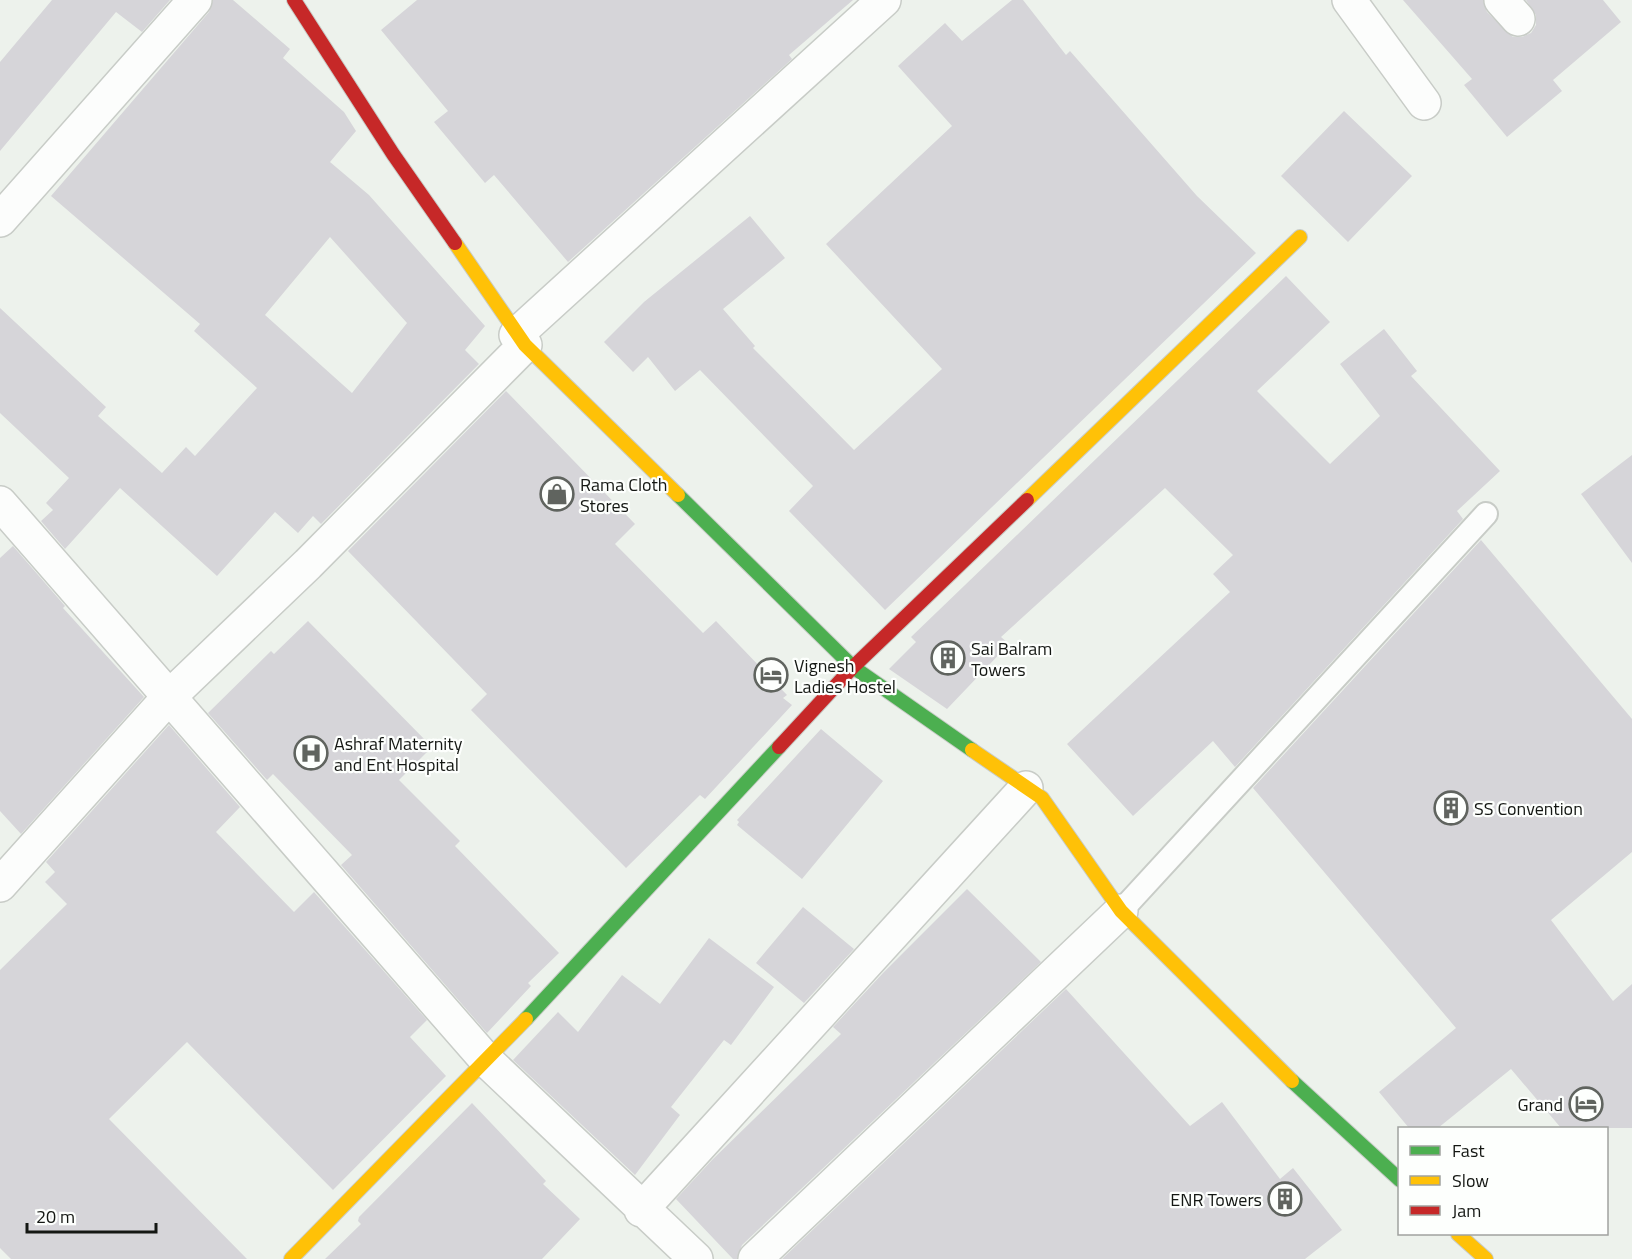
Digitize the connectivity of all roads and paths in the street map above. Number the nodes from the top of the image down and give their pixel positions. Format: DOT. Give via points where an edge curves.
graph roads {
  1 [pos="195,0"];
  2 [pos="294,0"];
  3 [pos="884,0"];
  4 [pos="1349,0"];
  5 [pos="1424,103"];
  6 [pos="0,220"];
  7 [pos="1300,237"];
  8 [pos="521,340"];
  9 [pos="0,503"];
  10 [pos="1486,514"];
  11 [pos="854,667"];
  12 [pos="168,698"];
  13 [pos="1026,788"];
  14 [pos="0,885"];
  15 [pos="1121,911"];
  16 [pos="487,1061"];
  17 [pos="1398,1178"];
  18 [pos="641,1210"];
  19 [pos="1460,1235"];
  20 [pos="291,1259"];
  21 [pos="696,1259"];
  22 [pos="755,1259"];
  23 [pos="1486,1259"];
  1 -- 6 [label="street"];
  2 -- 8 [label="street"];
  3 -- 8 [label="street"];
  4 -- 5 [label="street"];
  7 -- 11 [label="street"];
  8 -- 11 [label="street"];
  8 -- 12 [label="street" via="308,564"];
  9 -- 12 [label="street"];
  10 -- 15 [label="lane"];
  11 -- 13 [label="street"];
  11 -- 16 [label="street"];
  12 -- 14 [label="street"];
  12 -- 16 [label="street"];
  13 -- 15 [label="street" via="1042,798"];
  13 -- 18 [label="street"];
  15 -- 17 [label="street" via="1255,1047"];
  15 -- 22 [label="street"];
  16 -- 18 [label="street"];
  16 -- 20 [label="street"];
  18 -- 21 [label="street"];
  19 -- 23 [label="street"];
}
